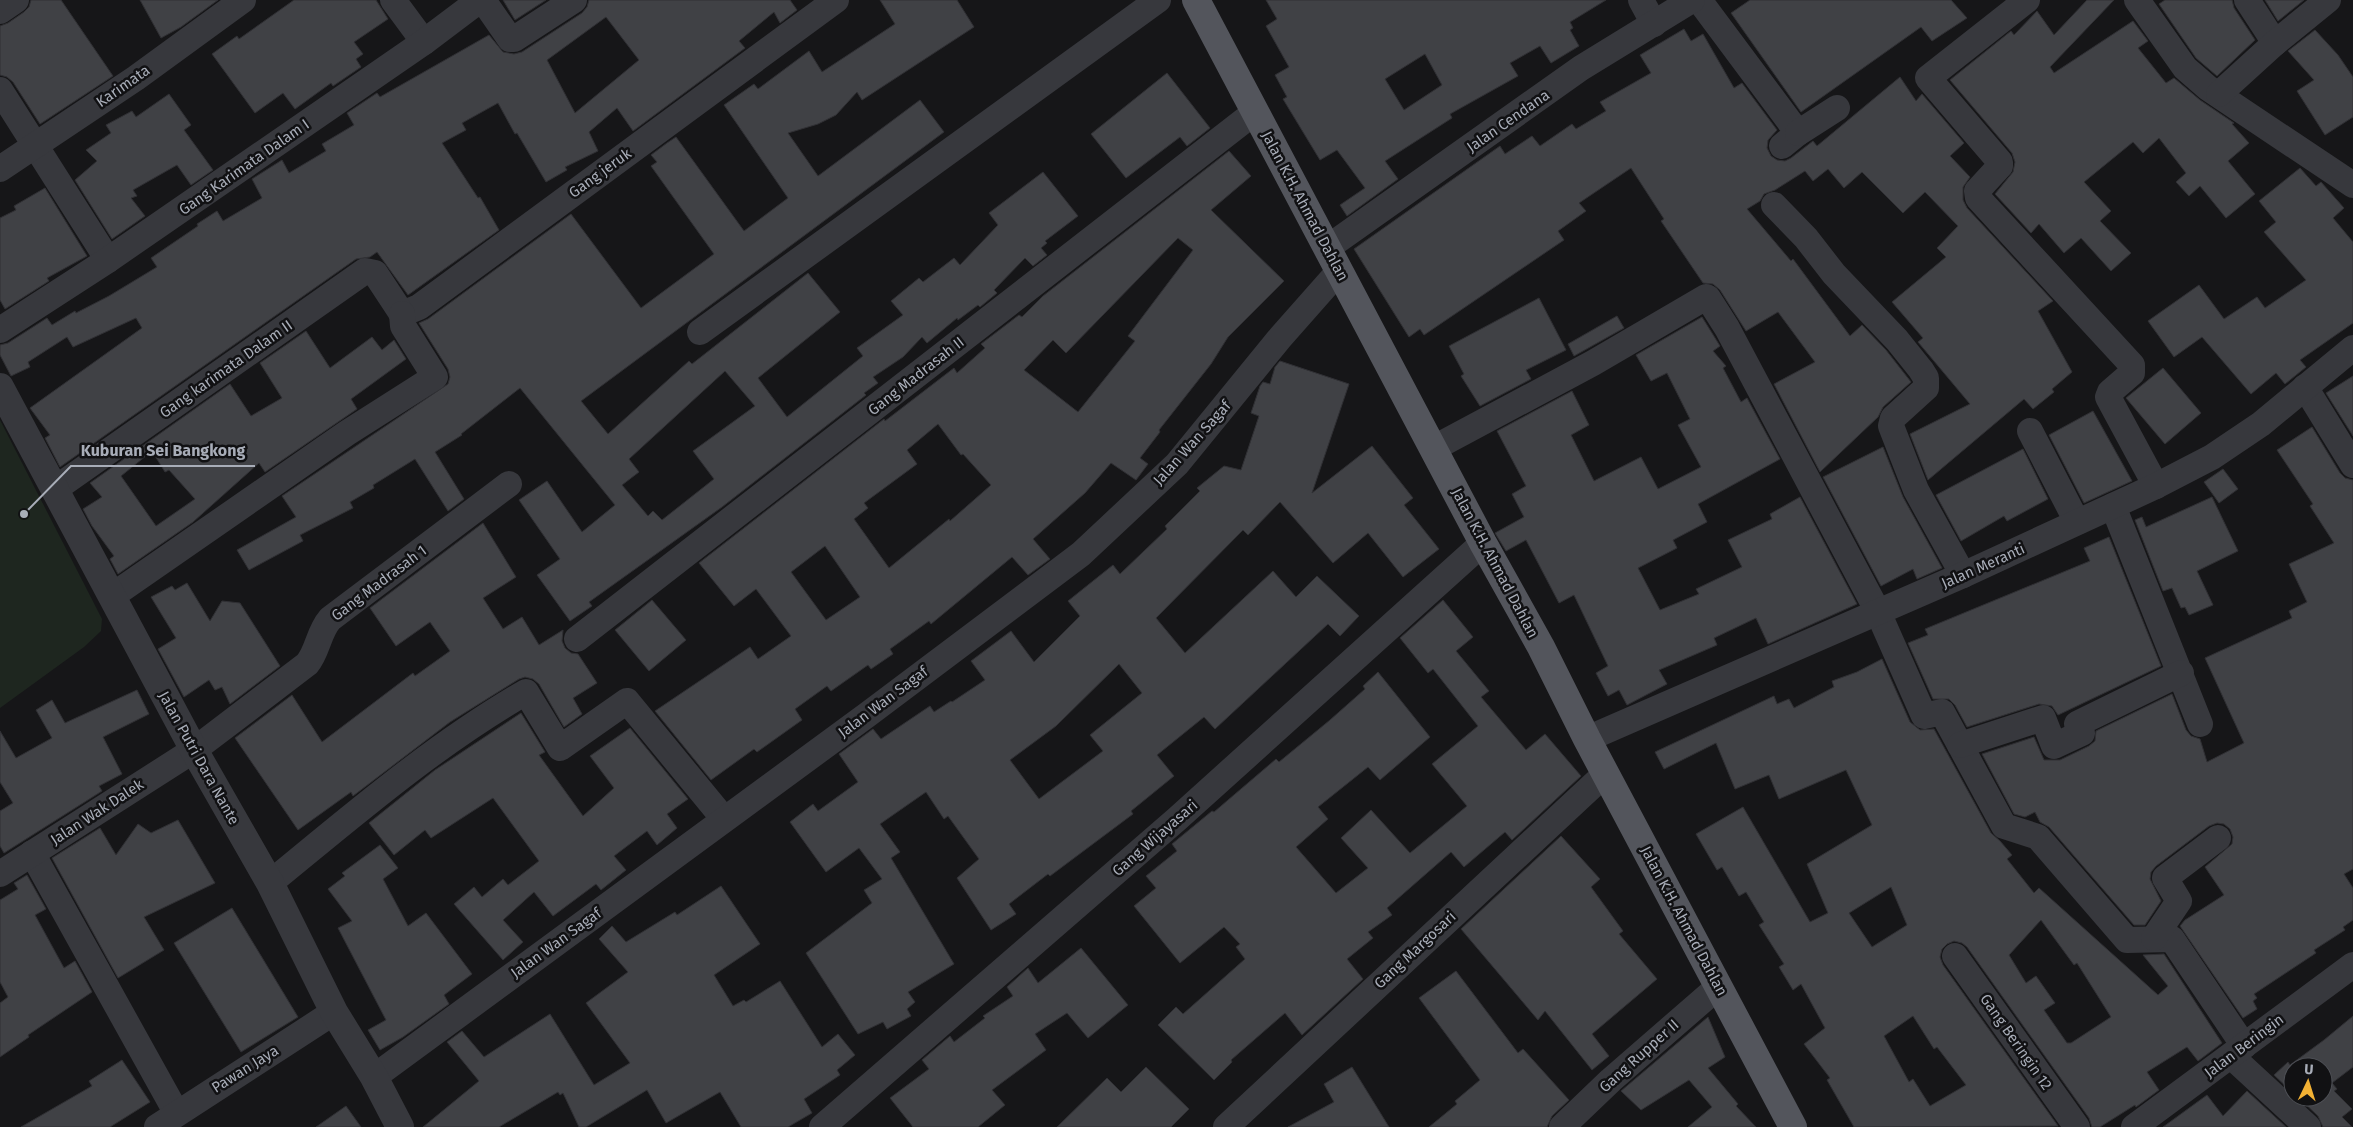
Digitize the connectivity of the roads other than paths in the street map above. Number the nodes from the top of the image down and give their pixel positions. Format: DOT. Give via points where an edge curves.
graph roads {
  1 [pos="16,0"];
  2 [pos="243,0"];
  3 [pos="393,0"];
  4 [pos="574,0"];
  5 [pos="836,0"];
  6 [pos="1158,0"];
  7 [pos="1196,0"];
  8 [pos="1641,0"];
  9 [pos="1692,0"];
  10 [pos="1699,0"];
  11 [pos="2027,0"];
  12 [pos="2137,0"];
  13 [pos="2247,0"];
  14 [pos="2328,0"];
  15 [pos="0,10"];
  16 [pos="1654,24"];
  17 [pos="424,42"];
  18 [pos="2275,43"];
  19 [pos="0,90"];
  20 [pos="2219,94"];
  21 [pos="1837,108"];
  22 [pos="1255,112"];
  23 [pos="36,146"];
  24 [pos="0,169"];
  25 [pos="2353,184"];
  26 [pos="1774,205"];
  27 [pos="1333,259"];
  28 [pos="108,260"];
  29 [pos="402,314"];
  30 [pos="0,330"];
  31 [pos="700,332"];
  32 [pos="2353,348"];
  33 [pos="0,387"];
  34 [pos="2305,387"];
  35 [pos="2030,431"];
  36 [pos="1434,448"];
  37 [pos="2353,465"];
  38 [pos="509,484"];
  39 [pos="2156,486"];
  40 [pos="55,489"];
  41 [pos="2113,506"];
  42 [pos="2077,522"];
  43 [pos="1483,543"];
  44 [pos="1963,575"];
  45 [pos="112,596"];
  46 [pos="1878,612"];
  47 [pos="577,639"];
  48 [pos="2181,673"];
  49 [pos="2200,724"];
  50 [pos="1586,739"];
  51 [pos="1960,745"];
  52 [pos="194,750"];
  53 [pos="1605,774"];
  54 [pos="724,819"];
  55 [pos="2218,838"];
  56 [pos="32,853"];
  57 [pos="0,874"];
  58 [pos="270,883"];
  59 [pos="2154,938"];
  60 [pos="1955,956"];
  61 [pos="2353,965"];
  62 [pos="1718,987"];
  63 [pos="334,1012"];
  64 [pos="2238,1051"];
  65 [pos="374,1077"];
  66 [pos="167,1120"];
  67 [pos="400,1127"];
  68 [pos="822,1127"];
  69 [pos="1226,1127"];
  70 [pos="1562,1127"];
  71 [pos="1792,1127"];
  72 [pos="2077,1127"];
  73 [pos="2134,1127"];
  74 [pos="2308,1127"];
  1 -- 15 [label="street"];
  2 -- 23 [label="street, Karimata"];
  3 -- 17 [label="street"];
  4 -- 17 [label="street, Gang Karimata Dalam I" via="514,39 510,39 485,3 477,2"];
  5 -- 29 [label="street, Gang jeruk" via="419,306"];
  6 -- 31 [label="street"];
  7 -- 22 [label="main road, Jalan K.H. Ahmad Dahlan"];
  8 -- 16 [label="street"];
  9 -- 16 [label="street, Jalan Cendana"];
  10 -- 21 [label="street" via="1790,139"];
  11 -- 39 [label="street" via="1928,78 2000,162 1977,191 1978,198 2132,365 2132,373 2108,397"];
  12 -- 20 [label="street" via="2185,68"];
  13 -- 18 [label="street"];
  14 -- 18 [label="street"];
  16 -- 27 [label="street, Jalan Cendana" via="1581,68"];
  17 -- 28 [label="street, Gang Karimata Dalam I"];
  18 -- 20 [label="street"];
  19 -- 23 [label="street"];
  20 -- 25 [label="street"];
  22 -- 27 [label="main road, Jalan K.H. Ahmad Dahlan"];
  22 -- 47 [label="street, Gang Madrasah II"];
  23 -- 24 [label="street, Karimata"];
  23 -- 28 [label="street"];
  26 -- 44 [label="street" via="1898,340 1926,378 1926,388 1893,418 1892,426 1916,490"];
  27 -- 36 [label="main road, Jalan K.H. Ahmad Dahlan"];
  27 -- 54 [label="street, Jalan Wan Sagaf" via="1279,339 1177,464 1081,554"];
  28 -- 30 [label="street, Gang Karimata Dalam I"];
  29 -- 40 [label="street, Gang karimata Dalam II" via="375,273 365,271"];
  29 -- 45 [label="street" via="403,326 435,377 347,433"];
  32 -- 34 [label="street, Jalan Meranti"];
  33 -- 40 [label="street, Jalan Putri Dara Nante"];
  34 -- 37 [label="street"];
  34 -- 39 [label="street, Jalan Meranti" via="2212,457"];
  35 -- 42 [label="street"];
  36 -- 43 [label="main road, Jalan K.H. Ahmad Dahlan"];
  36 -- 46 [label="street" via="1708,297"];
  38 -- 52 [label="street, Gang Madrasah 1" via="330,619 307,664"];
  39 -- 41 [label="street, Jalan Meranti"];
  40 -- 45 [label="street, Jalan Putri Dara Nante"];
  41 -- 42 [label="street, Jalan Meranti"];
  41 -- 48 [label="street"];
  42 -- 44 [label="street, Jalan Meranti"];
  43 -- 50 [label="main road, Jalan K.H. Ahmad Dahlan" via="1541,647"];
  43 -- 68 [label="street, Gang Wijayasari" via="1177,819"];
  44 -- 46 [label="street, Jalan Meranti"];
  45 -- 52 [label="street, Jalan Putri Dara Nante"];
  46 -- 50 [label="street, Jalan Meranti"];
  46 -- 51 [label="street" via="1924,716 1942,712"];
  48 -- 49 [label="street"];
  48 -- 51 [label="street" via="2077,724 2082,732 2054,746 2044,718"];
  50 -- 53 [label="main road, Jalan K.H. Ahmad Dahlan"];
  51 -- 59 [label="street" via="2004,826 2038,837 2127,940"];
  52 -- 56 [label="street, Jalan Wak Dalek"];
  52 -- 58 [label="street, Jalan Putri Dara Nante"];
  53 -- 62 [label="main road, Jalan K.H. Ahmad Dahlan"];
  53 -- 69 [label="street, Gang Margosari"];
  54 -- 58 [label="street" via="626,701 560,748 526,692 423,762"];
  54 -- 65 [label="street, Jalan Wan Sagaf"];
  55 -- 59 [label="street" via="2165,878 2179,901"];
  56 -- 57 [label="street, Jalan Wak Dalek"];
  56 -- 66 [label="street"];
  58 -- 63 [label="street, Jalan Putri Dara Nante"];
  59 -- 64 [label="street" via="2172,939"];
  60 -- 72 [label="street, Gang Beringin 12"];
  61 -- 64 [label="street, Jalan Beringin"];
  62 -- 70 [label="street, Gang Rupper II"];
  62 -- 71 [label="main road, Jalan K.H. Ahmad Dahlan"];
  63 -- 65 [label="street, Jalan Putri Dara Nante"];
  63 -- 66 [label="street, Pawan Jaya"];
  64 -- 73 [label="street, Jalan Beringin"];
  64 -- 74 [label="street"];
  65 -- 67 [label="street, Jalan Putri Dara Nante"];
}
